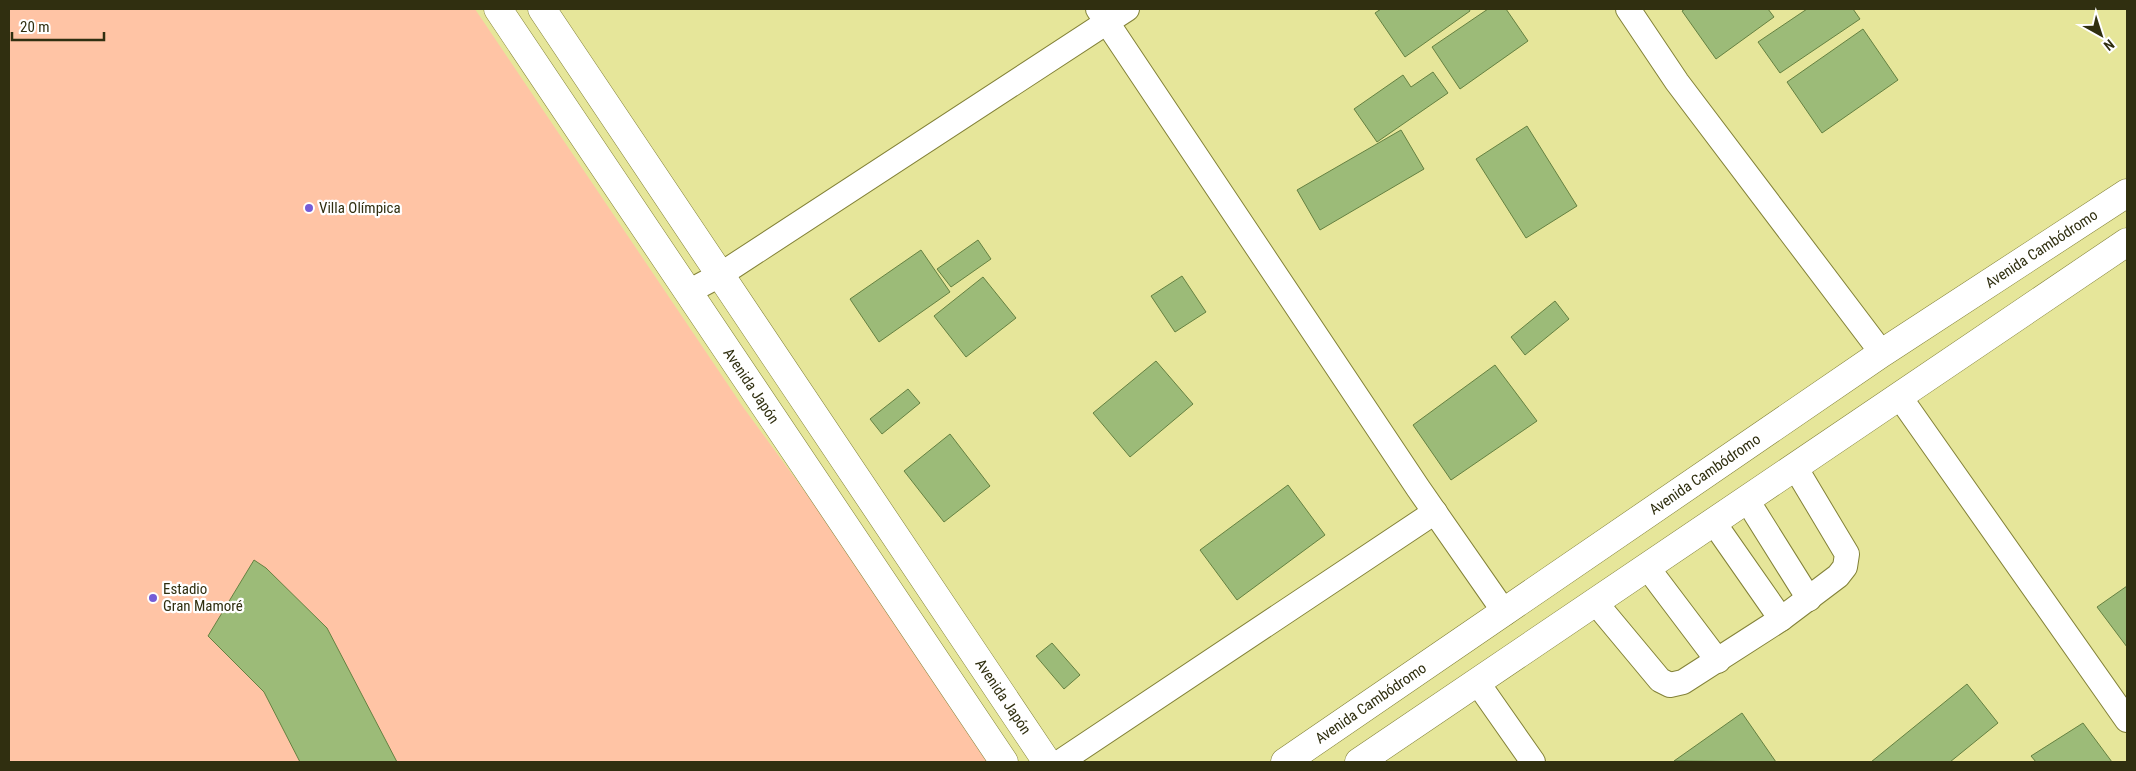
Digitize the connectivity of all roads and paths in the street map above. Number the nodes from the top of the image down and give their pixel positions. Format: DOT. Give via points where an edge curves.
graph roads {
  1 [pos="498,9"];
  2 [pos="542,9"];
  3 [pos="1127,9"];
  4 [pos="1628,9"];
  5 [pos="1102,15"];
  6 [pos="2127,193"];
  7 [pos="2127,242"];
  8 [pos="720,275"];
  9 [pos="688,292"];
  10 [pos="1882,353"];
  11 [pos="1899,396"];
  12 [pos="1795,467"];
  13 [pos="1747,500"];
  14 [pos="1435,512"];
  15 [pos="1714,523"];
  16 [pos="1647,567"];
  17 [pos="1809,599"];
  18 [pos="1595,602"];
  19 [pos="1505,613"];
  20 [pos="1781,619"];
  21 [pos="1718,661"];
  22 [pos="1478,682"];
  23 [pos="2127,720"];
  24 [pos="1004,762"];
  25 [pos="1047,762"];
  26 [pos="1060,762"];
  27 [pos="1285,762"];
  28 [pos="1359,762"];
  29 [pos="1533,762"];
  1 -- 9 [label="street, Avenida Japón"];
  2 -- 8 [label="street, Avenida Japón"];
  3 -- 5 [label="street"];
  4 -- 10 [label="street" via="1677,82"];
  5 -- 8 [label="street"];
  5 -- 14 [label="street"];
  6 -- 10 [label="street, Avenida Cambódromo"];
  7 -- 11 [label="street"];
  8 -- 9 [label="street"];
  8 -- 25 [label="street, Avenida Japón"];
  9 -- 24 [label="street, Avenida Japón"];
  10 -- 19 [label="street, Avenida Cambódromo"];
  11 -- 12 [label="street"];
  11 -- 23 [label="street"];
  12 -- 13 [label="street"];
  12 -- 17 [label="street" via="1848,554 1845,567 1838,576"];
  13 -- 15 [label="street"];
  13 -- 17 [label="street"];
  14 -- 19 [label="street"];
  14 -- 26 [label="street"];
  15 -- 16 [label="street"];
  15 -- 20 [label="street"];
  16 -- 18 [label="street"];
  16 -- 21 [label="street"];
  17 -- 20 [label="street"];
  18 -- 21 [label="street" via="1660,680 1670,685 1683,682"];
  18 -- 22 [label="street"];
  19 -- 27 [label="street, Avenida Cambódromo"];
  20 -- 21 [label="street"];
  22 -- 28 [label="street"];
  22 -- 29 [label="street"];
}
